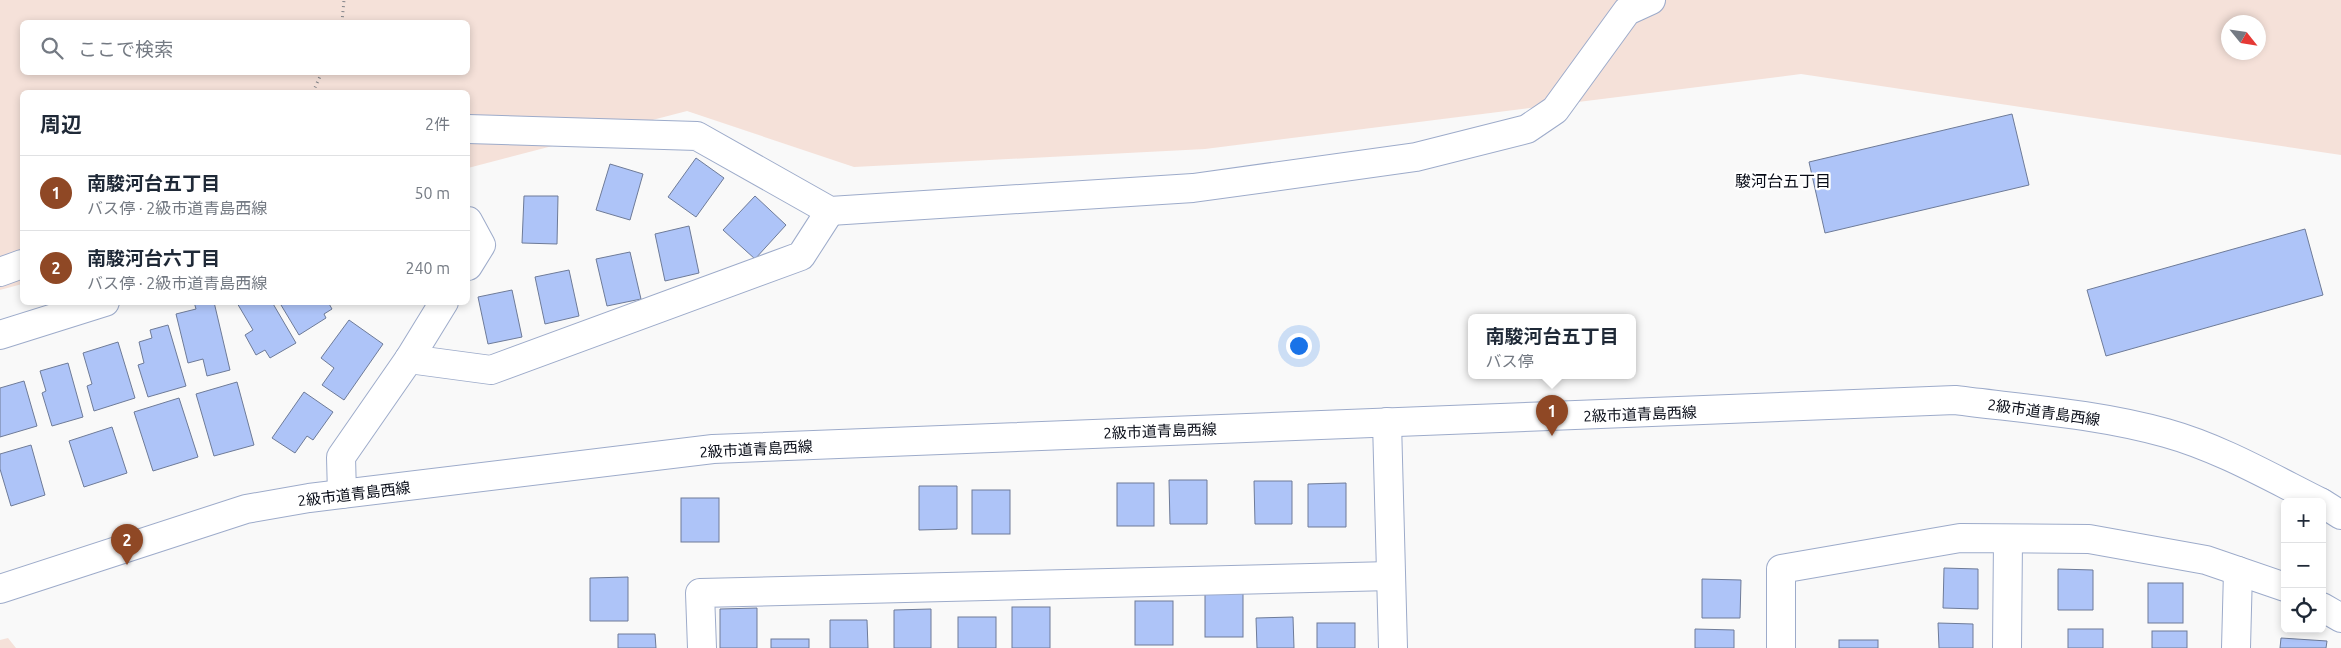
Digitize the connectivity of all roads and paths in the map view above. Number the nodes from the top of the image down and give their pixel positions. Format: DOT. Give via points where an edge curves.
graph roads {
  1 [pos="344,0"];
  2 [pos="1651,0"];
  3 [pos="342,20"];
  4 [pos="321,75"];
  5 [pos="314,90"];
  6 [pos="470,129"];
  7 [pos="830,211"];
  8 [pos="470,225"];
  9 [pos="470,263"];
  10 [pos="20,265"];
  11 [pos="0,272"];
  12 [pos="96,305"];
  13 [pos="442,305"];
  14 [pos="0,335"];
  15 [pos="409,359"];
  16 [pos="1387,422"];
  17 [pos="342,494"];
  18 [pos="2313,498"];
  19 [pos="2326,505"];
  20 [pos="2341,515"];
  21 [pos="2008,539"];
  22 [pos="2238,570"];
  23 [pos="1391,576"];
  24 [pos="2281,586"];
  25 [pos="0,589"];
  26 [pos="2326,609"];
  27 [pos="2341,618"];
  28 [pos="702,648"];
  29 [pos="1393,648"];
  30 [pos="1781,648"];
  31 [pos="2007,648"];
  32 [pos="2236,648"];
  1 -- 3 [label="path"];
  2 -- 7 [label="street" via="1627,11 1555,110 1527,129 1416,157 1194,188"];
  4 -- 5 [label="path"];
  6 -- 7 [label="street" via="697,136"];
  7 -- 15 [label="street" via="801,256 490,370"];
  8 -- 9 [label="street" via="481,245"];
  10 -- 11 [label="street"];
  12 -- 14 [label="street"];
  13 -- 15 [label="street"];
  15 -- 17 [label="street" via="341,457"];
  16 -- 17 [label="street, 2級市道青島西線" via="713,449"];
  16 -- 18 [label="street, 2級市道青島西線" via="1955,400 2100,418 2167,434 2222,454"];
  16 -- 23 [label="street"];
  17 -- 25 [label="street, 2級市道青島西線" via="246,509"];
  19 -- 20 [label="street, 2級市道青島西線"];
  21 -- 22 [label="street" via="2089,540 2206,560"];
  21 -- 30 [label="street" via="1960,538 1781,569"];
  21 -- 31 [label="street"];
  22 -- 24 [label="street"];
  22 -- 32 [label="street"];
  23 -- 28 [label="street" via="700,594"];
  23 -- 29 [label="street"];
  26 -- 27 [label="street"];
}
